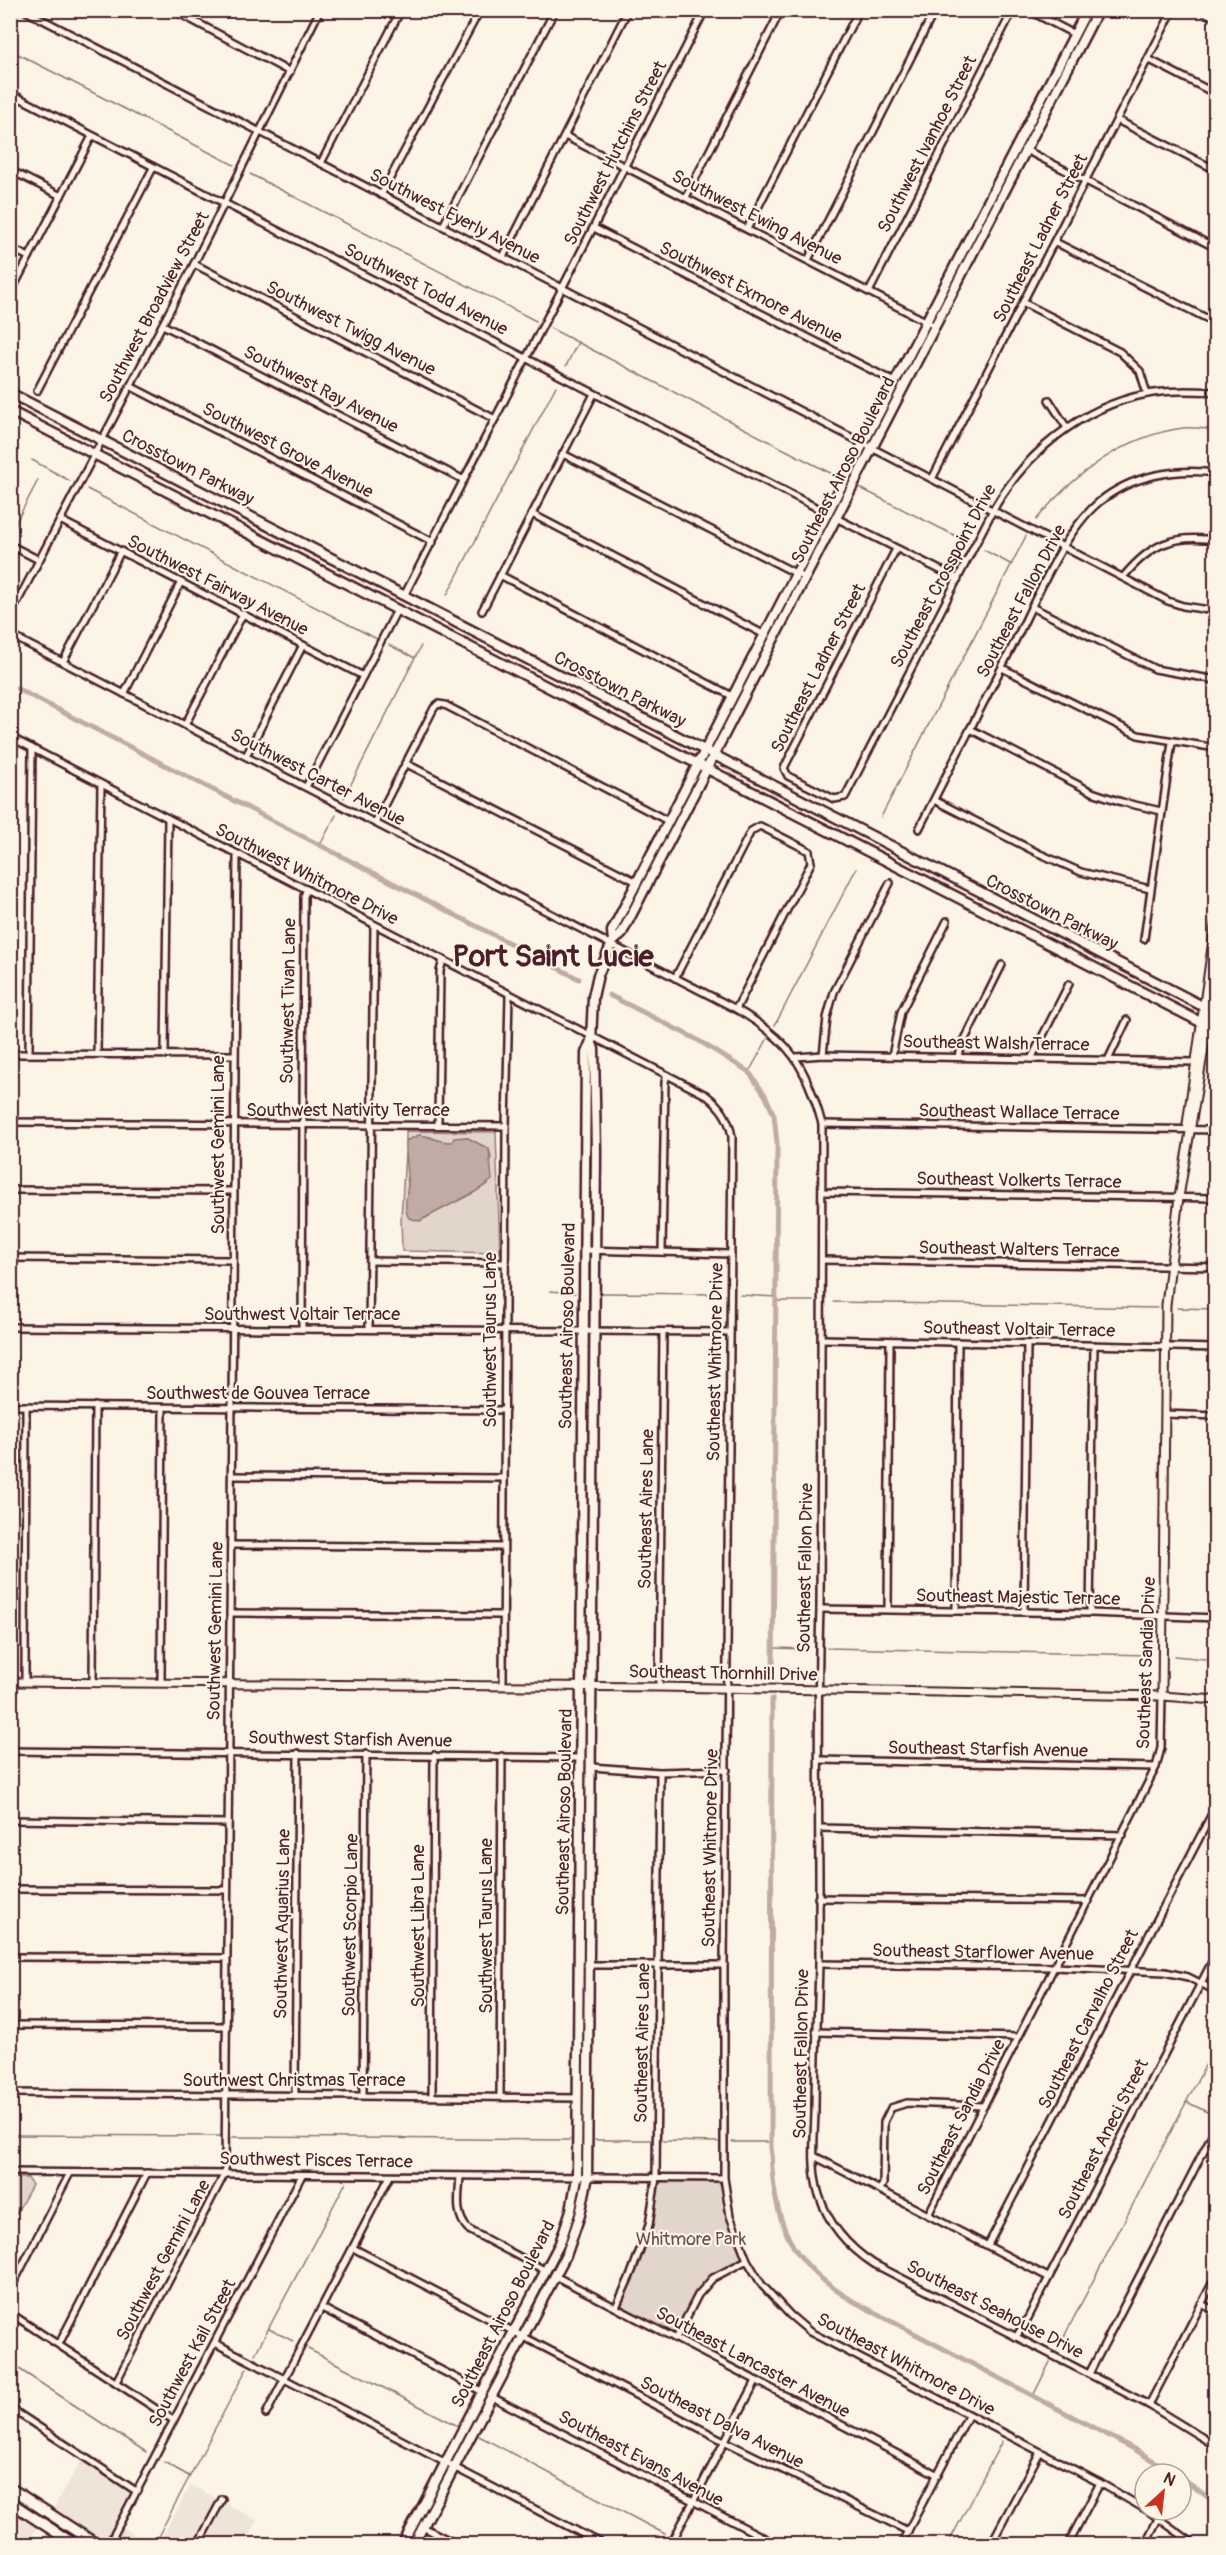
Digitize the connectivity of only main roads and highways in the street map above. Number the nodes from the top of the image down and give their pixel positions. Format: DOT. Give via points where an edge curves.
graph roads {
  1 [pos="1087,10"];
  2 [pos="1098,10"];
  3 [pos="10,393"];
  4 [pos="10,411"];
  5 [pos="704,751"];
  6 [pos="714,756"];
  7 [pos="697,764"];
  8 [pos="707,769"];
  9 [pos="612,943"];
  10 [pos="1209,1010"];
  11 [pos="1208,1027"];
  12 [pos="591,1038"];
  13 [pos="578,2064"];
  14 [pos="589,2064"];
  15 [pos="583,2178"];
  16 [pos="10,2488"];
  17 [pos="10,2502"];
  18 [pos="50,2514"];
  19 [pos="34,2518"];
  20 [pos="66,2524"];
  21 [pos="46,2526"];
  22 [pos="74,2544"];
  23 [pos="96,2544"];
  24 [pos="403,2544"];
  25 [pos="414,2544"];
  1 -- 5 [label="main road, Southeast Airoso Boulevard"];
  2 -- 6 [label="main road, Southeast Airoso Boulevard"];
  3 -- 5 [label="main road, Crosstown Parkway"];
  4 -- 7 [label="main road, Crosstown Parkway"];
  5 -- 6 [label="main road, Crosstown Parkway"];
  5 -- 7 [label="main road, Southeast Airoso Boulevard"];
  6 -- 8 [label="main road, Southeast Airoso Boulevard"];
  6 -- 10 [label="main road, Crosstown Parkway"];
  7 -- 8 [label="main road, Crosstown Parkway"];
  7 -- 9 [label="main road, Southeast Airoso Boulevard" via="612,931"];
  8 -- 9 [label="main road, Southeast Airoso Boulevard" via="621,935"];
  8 -- 11 [label="main road, Crosstown Parkway"];
  9 -- 12 [label="main road, Southeast Airoso Boulevard" via="593,997"];
  12 -- 13 [label="main road, Southeast Airoso Boulevard" via="586,1053 582,1331"];
  12 -- 14 [label="main road, Southeast Airoso Boulevard" via="595,1071 595,1250"];
  13 -- 14 [label="main road"];
  13 -- 15 [label="main road, Southeast Airoso Boulevard"];
  14 -- 15 [label="main road, Southeast Airoso Boulevard"];
  15 -- 24 [label="main road, Southeast Airoso Boulevard" via="566,2229 546,2271"];
  15 -- 25 [label="main road, Southeast Airoso Boulevard" via="577,2224 555,2276"];
  16 -- 18 [label="main road"];
  17 -- 19 [label="main road"];
  18 -- 19 [label="main road"];
  18 -- 20 [label="main road"];
  19 -- 21 [label="main road"];
  20 -- 21 [label="main road"];
  20 -- 23 [label="main road"];
  21 -- 22 [label="main road"];
}
